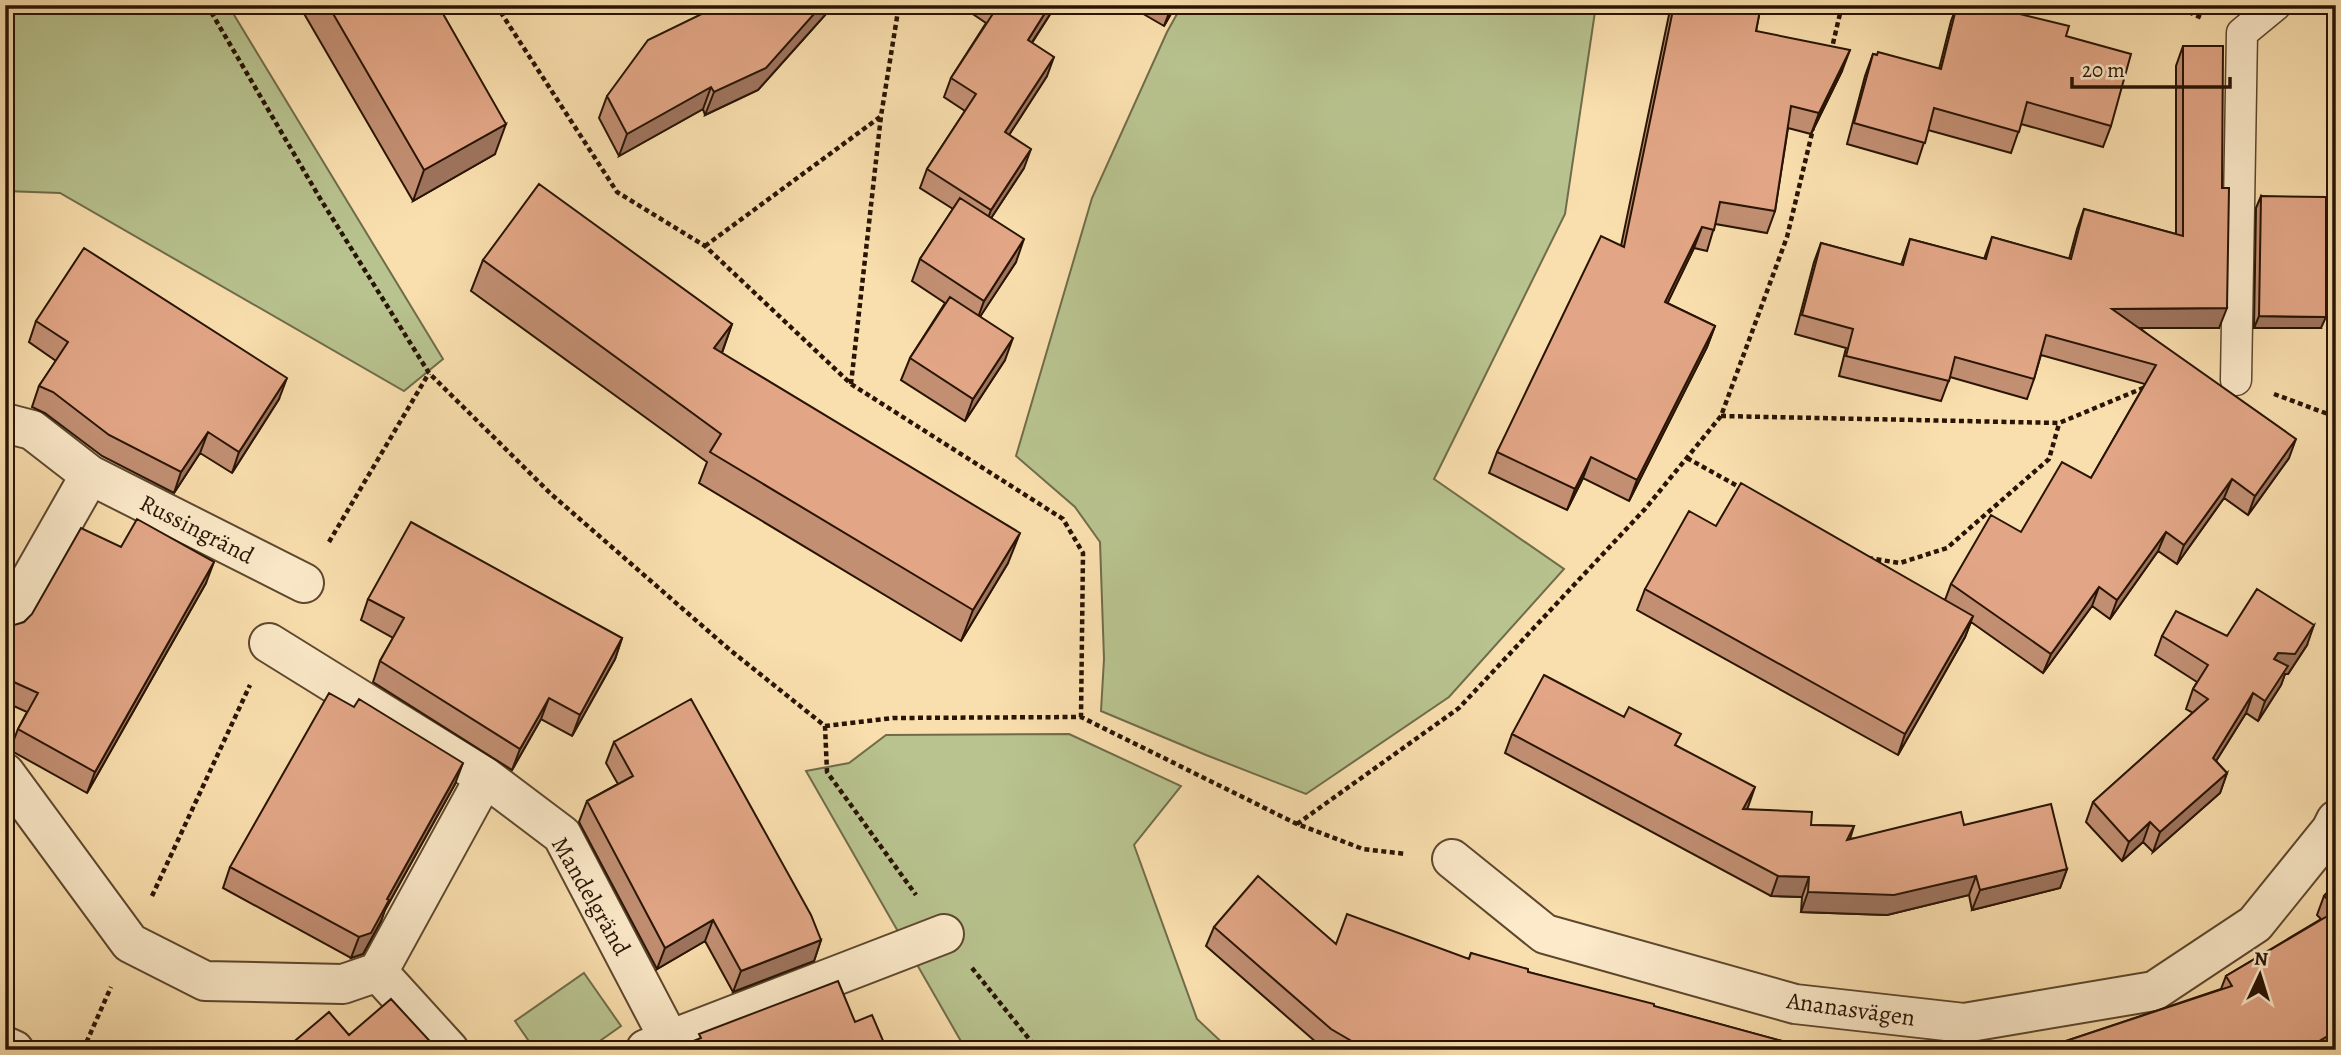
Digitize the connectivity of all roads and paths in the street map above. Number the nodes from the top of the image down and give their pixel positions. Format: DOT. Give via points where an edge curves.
graph roads {
  1 [pos="207,5"];
  2 [pos="496,5"];
  3 [pos="899,5"];
  4 [pos="1843,5"];
  5 [pos="2276,5"];
  6 [pos="1829,60"];
  7 [pos="881,116"];
  8 [pos="1813,128"];
  9 [pos="705,246"];
  10 [pos="429,373"];
  11 [pos="2236,380"];
  12 [pos="2160,381"];
  13 [pos="851,384"];
  14 [pos="1721,416"];
  15 [pos="2336,417"];
  16 [pos="2059,423"];
  17 [pos="5,424"];
  18 [pos="1687,458"];
  19 [pos="90,475"];
  20 [pos="1746,491"];
  21 [pos="1866,558"];
  22 [pos="304,583"];
  23 [pos="5,624"];
  24 [pos="269,643"];
  25 [pos="1081,718"];
  26 [pos="825,726"];
  27 [pos="5,772"];
  28 [pos="485,777"];
  29 [pos="2336,820"];
  30 [pos="1297,824"];
  31 [pos="1452,859"];
  32 [pos="944,934"];
  33 [pos="130,943"];
  34 [pos="378,972"];
  35 [pos="657,1045"];
  36 [pos="5,1046"];
  37 [pos="14,1050"];
  38 [pos="83,1050"];
  39 [pos="449,1050"];
  40 [pos="1038,1050"];
  1 -- 10 [label="path" via="320,200"];
  2 -- 9 [label="path" via="617,192"];
  3 -- 7 [label="path"];
  4 -- 6 [label="path"];
  5 -- 11 [label="lane" via="2242,33"];
  7 -- 9 [label="path"];
  7 -- 13 [label="path"];
  8 -- 14 [label="path" via="1787,237"];
  9 -- 13 [label="path"];
  10 -- 22 [label="path"];
  10 -- 26 [label="path" via="551,494"];
  11 -- 15 [label="path"];
  12 -- 16 [label="path"];
  13 -- 25 [label="path" via="1063,519 1083,553"];
  14 -- 16 [label="path"];
  14 -- 18 [label="path"];
  16 -- 21 [label="path" via="2049,459 1947,548 1900,563"];
  17 -- 19 [label="street, Russingränd" via="32,430"];
  18 -- 20 [label="path"];
  18 -- 30 [label="path" via="1459,708"];
  19 -- 22 [label="street, Russingränd"];
  19 -- 23 [label="street"];
  24 -- 28 [label="street, Mandelgränd"];
  24 -- 33 [label="path"];
  25 -- 26 [label="path" via="893,718"];
  25 -- 30 [label="path"];
  26 -- 32 [label="path" via="827,772"];
  27 -- 33 [label="street"];
  28 -- 34 [label="street"];
  28 -- 35 [label="street, Mandelgränd" via="562,835"];
  29 -- 31 [label="street, Ananasvägen" via="2255,924 2154,991 1964,1023 1795,1004 1545,934"];
  30 -- 31 [label="path" via="1363,849"];
  32 -- 35 [label="street, Mandelgränd"];
  32 -- 40 [label="path"];
  33 -- 34 [label="street" via="205,981 342,984"];
  33 -- 38 [label="path"];
  34 -- 39 [label="street"];
  36 -- 37 [label="street"];
}
